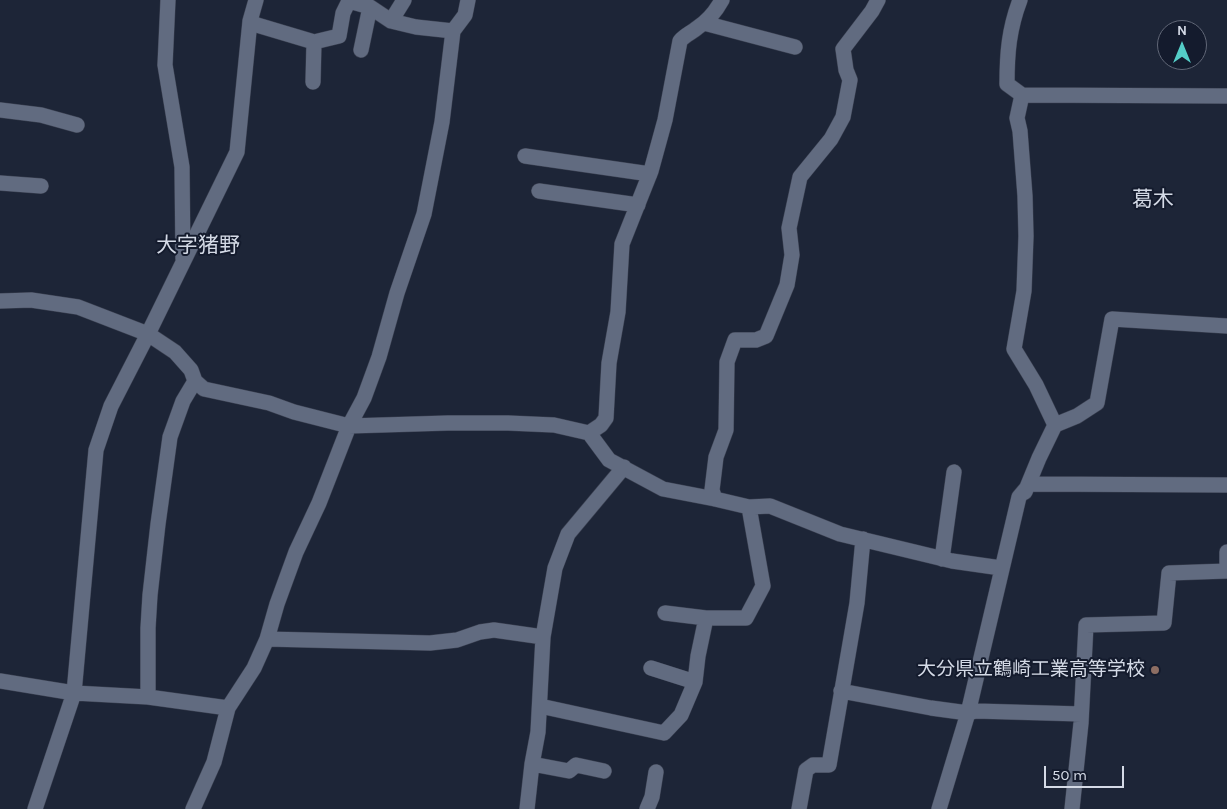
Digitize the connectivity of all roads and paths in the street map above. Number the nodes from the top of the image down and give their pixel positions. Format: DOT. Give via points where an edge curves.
graph roads {
  1 [pos="168,0"];
  2 [pos="256,0"];
  3 [pos="404,0"];
  4 [pos="468,0"];
  5 [pos="722,0"];
  6 [pos="878,0"];
  7 [pos="1020,0"];
  8 [pos="370,7"];
  9 [pos="250,21"];
  10 [pos="391,21"];
  11 [pos="704,23"];
  12 [pos="453,31"];
  13 [pos="314,42"];
  14 [pos="795,46"];
  15 [pos="361,50"];
  16 [pos="314,82"];
  17 [pos="1022,95"];
  18 [pos="1227,96"];
  19 [pos="0,110"];
  20 [pos="77,125"];
  21 [pos="525,156"];
  22 [pos="650,174"];
  23 [pos="0,183"];
  24 [pos="41,186"];
  25 [pos="539,191"];
  26 [pos="638,205"];
  27 [pos="183,264"];
  28 [pos="0,301"];
  29 [pos="1227,326"];
  30 [pos="148,334"];
  31 [pos="195,380"];
  32 [pos="1055,425"];
  33 [pos="349,426"];
  34 [pos="589,433"];
  35 [pos="624,467"];
  36 [pos="954,472"];
  37 [pos="1227,485"];
  38 [pos="1027,488"];
  39 [pos="714,499"];
  40 [pos="749,507"];
  41 [pos="863,539"];
  42 [pos="1227,552"];
  43 [pos="942,559"];
  44 [pos="1001,568"];
  45 [pos="665,613"];
  46 [pos="706,618"];
  47 [pos="543,637"];
  48 [pos="267,639"];
  49 [pos="652,668"];
  50 [pos="0,681"];
  51 [pos="694,682"];
  52 [pos="842,691"];
  53 [pos="74,693"];
  54 [pos="148,697"];
  55 [pos="540,706"];
  56 [pos="228,708"];
  57 [pos="968,713"];
  58 [pos="1081,714"];
  59 [pos="532,764"];
  60 [pos="604,772"];
  61 [pos="656,772"];
  62 [pos="35,809"];
  63 [pos="193,809"];
  64 [pos="527,809"];
  65 [pos="647,809"];
  66 [pos="799,809"];
  67 [pos="939,809"];
  68 [pos="1072,809"];
  1 -- 27 [label="street" via="165,65 182,167"];
  2 -- 9 [label="street"];
  3 -- 10 [label="street"];
  4 -- 12 [label="street" via="465,14"];
  5 -- 11 [label="street"];
  6 -- 39 [label="street" via="843,49 850,80 843,117 800,177 789,228 792,255 787,285 766,336 756,340 735,340 727,362 726,430 716,457"];
  7 -- 17 [label="street" via="1007,50 1007,84"];
  8 -- 10 [label="street"];
  8 -- 13 [label="street" via="349,1 339,36"];
  8 -- 15 [label="street"];
  9 -- 13 [label="street"];
  9 -- 27 [label="street" via="237,152"];
  10 -- 12 [label="street"];
  11 -- 14 [label="street"];
  11 -- 22 [label="street" via="680,41 665,120"];
  12 -- 33 [label="street" via="442,122 424,214 373,373"];
  13 -- 16 [label="street"];
  17 -- 18 [label="street"];
  17 -- 32 [label="street" via="1017,118 1026,236 1024,290 1014,348"];
  19 -- 20 [label="street" via="41,115"];
  21 -- 22 [label="street"];
  22 -- 26 [label="street"];
  23 -- 24 [label="street"];
  25 -- 26 [label="street"];
  26 -- 34 [label="street" via="622,244 606,418"];
  27 -- 30 [label="street"];
  28 -- 30 [label="street" via="31,300 78,307"];
  29 -- 32 [label="street" via="1112,319 1097,403"];
  30 -- 31 [label="street" via="175,352 191,370"];
  30 -- 53 [label="street" via="111,406 96,450"];
  31 -- 33 [label="street" via="204,388"];
  31 -- 54 [label="street" via="183,401 170,437 150,595"];
  32 -- 38 [label="street"];
  33 -- 34 [label="street" via="508,423 554,425"];
  33 -- 48 [label="street" via="296,552"];
  34 -- 35 [label="street" via="609,460"];
  35 -- 39 [label="street" via="663,489"];
  35 -- 47 [label="street" via="568,534 555,568"];
  36 -- 43 [label="street"];
  37 -- 38 [label="street"];
  38 -- 44 [label="street" via="1019,497"];
  39 -- 40 [label="street"];
  40 -- 41 [label="street" via="770,506 840,534"];
  40 -- 46 [label="street" via="762,586 746,618"];
  41 -- 43 [label="street"];
  41 -- 52 [label="street" via="857,603"];
  42 -- 58 [label="street" via="1227,571 1169,573 1164,624 1086,626"];
  43 -- 44 [label="street"];
  44 -- 57 [label="street"];
  45 -- 46 [label="street"];
  46 -- 51 [label="street"];
  47 -- 48 [label="street" via="494,630 430,643"];
  47 -- 55 [label="street"];
  48 -- 56 [label="street" via="254,668"];
  49 -- 51 [label="street"];
  50 -- 53 [label="street"];
  51 -- 55 [label="street" via="681,715 664,733"];
  52 -- 57 [label="street"];
  52 -- 66 [label="street" via="829,764 813,765 806,770"];
  53 -- 54 [label="street"];
  53 -- 62 [label="street"];
  54 -- 56 [label="street"];
  55 -- 59 [label="street"];
  56 -- 63 [label="street" via="214,762"];
  57 -- 58 [label="street"];
  57 -- 67 [label="street"];
  58 -- 68 [label="street"];
  59 -- 60 [label="street" via="569,771 576,765"];
  59 -- 64 [label="street"];
  61 -- 65 [label="street"];
}
